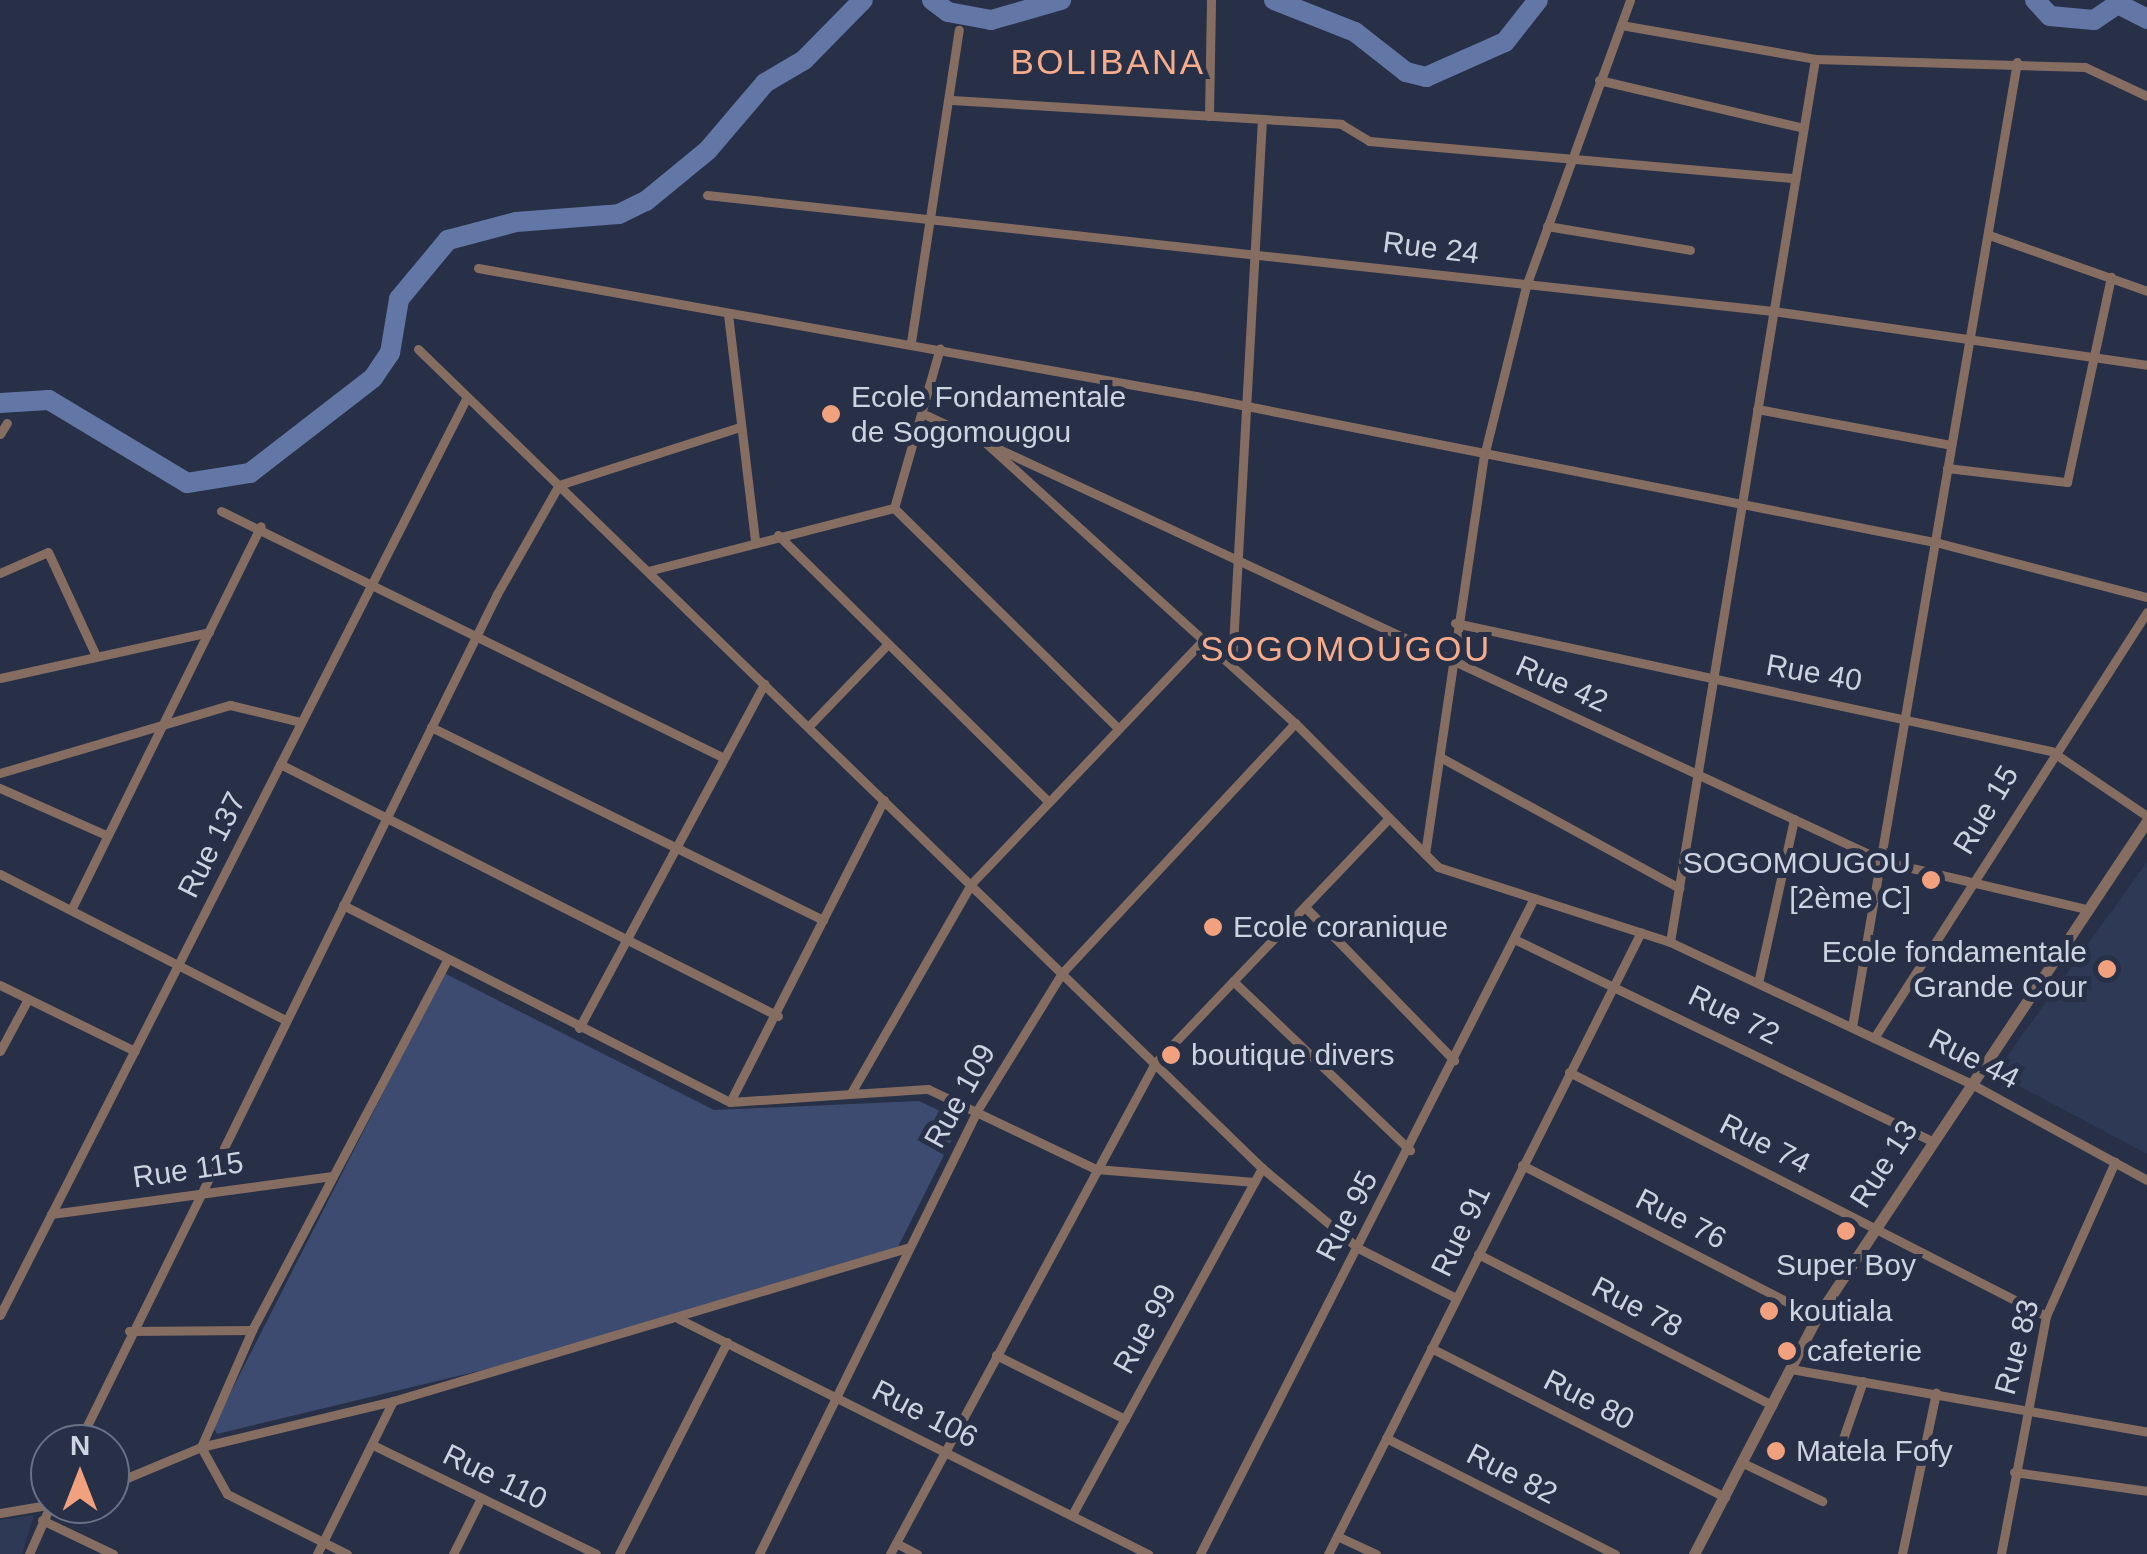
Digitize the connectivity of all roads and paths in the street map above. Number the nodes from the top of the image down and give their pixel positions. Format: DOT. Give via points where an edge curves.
graph roads {
  1 [pos="1211,0"];
  2 [pos="1630,0"];
  3 [pos="1621,25"];
  4 [pos="959,30"];
  5 [pos="1815,59"];
  6 [pos="2018,62"];
  7 [pos="1599,80"];
  8 [pos="2147,96"];
  9 [pos="952,100"];
  10 [pos="1209,116"];
  11 [pos="1262,119"];
  12 [pos="1804,128"];
  13 [pos="1570,158"];
  14 [pos="1795,178"];
  15 [pos="707,195"];
  16 [pos="932,220"];
  17 [pos="1546,226"];
  18 [pos="1989,235"];
  19 [pos="1690,250"];
  20 [pos="1257,251"];
  21 [pos="478,268"];
  22 [pos="2111,277"];
  23 [pos="1526,286"];
  24 [pos="2147,291"];
  25 [pos="1774,310"];
  26 [pos="728,314"];
  27 [pos="1970,337"];
  28 [pos="911,342"];
  29 [pos="940,348"];
  30 [pos="418,349"];
  31 [pos="2095,356"];
  32 [pos="2147,365"];
  33 [pos="467,397"];
  34 [pos="1247,407"];
  35 [pos="1757,408"];
  36 [pos="926,415"];
  37 [pos="7,424"];
  38 [pos="740,427"];
  39 [pos="0,434"];
  40 [pos="978,435"];
  41 [pos="1950,445"];
  42 [pos="1484,456"];
  43 [pos="1947,468"];
  44 [pos="560,485"];
  45 [pos="894,508"];
  46 [pos="1740,508"];
  47 [pos="221,511"];
  48 [pos="260,526"];
  49 [pos="778,536"];
  50 [pos="755,540"];
  51 [pos="1939,544"];
  52 [pos="1237,557"];
  53 [pos="648,571"];
  54 [pos="0,573"];
  55 [pos="369,584"];
  56 [pos="2147,597"];
  57 [pos="2147,612"];
  58 [pos="1456,622"];
  59 [pos="208,632"];
  60 [pos="478,632"];
  61 [pos="1204,640"];
  62 [pos="888,644"];
  63 [pos="96,656"];
  64 [pos="1451,662"];
  65 [pos="1232,664"];
  66 [pos="0,678"];
  67 [pos="1713,680"];
  68 [pos="764,684"];
  69 [pos="1911,716"];
  70 [pos="302,722"];
  71 [pos="1296,723"];
  72 [pos="160,724"];
  73 [pos="808,726"];
  74 [pos="431,727"];
  75 [pos="1118,728"];
  76 [pos="2051,751"];
  77 [pos="720,756"];
  78 [pos="1440,757"];
  79 [pos="280,764"];
  80 [pos="0,773"];
  81 [pos="1697,778"];
  82 [pos="0,788"];
  83 [pos="884,800"];
  84 [pos="1047,800"];
  85 [pos="386,817"];
  86 [pos="1389,818"];
  87 [pos="2147,818"];
  88 [pos="1794,819"];
  89 [pos="106,835"];
  90 [pos="673,846"];
  91 [pos="1425,854"];
  92 [pos="1886,862"];
  93 [pos="1438,867"];
  94 [pos="0,874"];
  95 [pos="1972,881"];
  96 [pos="970,884"];
  97 [pos="1679,888"];
  98 [pos="1534,898"];
  99 [pos="343,906"];
  100 [pos="1304,906"];
  101 [pos="2087,909"];
  102 [pos="71,910"];
  103 [pos="824,920"];
  104 [pos="1641,932"];
  105 [pos="626,938"];
  106 [pos="1514,939"];
  107 [pos="1670,942"];
  108 [pos="447,960"];
  109 [pos="178,966"];
  110 [pos="1062,973"];
  111 [pos="1233,981"];
  112 [pos="1758,983"];
  113 [pos="1613,984"];
  114 [pos="0,985"];
  115 [pos="28,999"];
  116 [pos="778,1016"];
  117 [pos="285,1020"];
  118 [pos="1852,1027"];
  119 [pos="580,1028"];
  120 [pos="1874,1038"];
  121 [pos="0,1050"];
  122 [pos="135,1051"];
  123 [pos="1454,1060"];
  124 [pos="1154,1063"];
  125 [pos="1568,1072"];
  126 [pos="1968,1082"];
  127 [pos="852,1093"];
  128 [pos="730,1102"];
  129 [pos="978,1109"];
  130 [pos="1930,1140"];
  131 [pos="1410,1150"];
  132 [pos="2114,1162"];
  133 [pos="1522,1165"];
  134 [pos="1096,1168"];
  135 [pos="1262,1168"];
  136 [pos="332,1176"];
  137 [pos="2147,1180"];
  138 [pos="1254,1182"];
  139 [pos="198,1194"];
  140 [pos="50,1214"];
  141 [pos="1872,1227"];
  142 [pos="910,1247"];
  143 [pos="1358,1248"];
  144 [pos="1478,1254"];
  145 [pos="0,1287"];
  146 [pos="11,1292"];
  147 [pos="1456,1298"];
  148 [pos="0,1315"];
  149 [pos="1817,1316"];
  150 [pos="2046,1316"];
  151 [pos="679,1319"];
  152 [pos="252,1330"];
  153 [pos="129,1331"];
  154 [pos="727,1342"];
  155 [pos="1431,1348"];
  156 [pos="996,1355"];
  157 [pos="1791,1368"];
  158 [pos="1864,1381"];
  159 [pos="1936,1393"];
  160 [pos="836,1397"];
  161 [pos="393,1402"];
  162 [pos="1772,1405"];
  163 [pos="2026,1408"];
  164 [pos="1124,1418"];
  165 [pos="87,1424"];
  166 [pos="2147,1432"];
  167 [pos="1386,1438"];
  168 [pos="372,1445"];
  169 [pos="201,1447"];
  170 [pos="1838,1450"];
  171 [pos="944,1452"];
  172 [pos="1743,1464"];
  173 [pos="2014,1472"];
  174 [pos="130,1477"];
  175 [pos="2147,1492"];
  176 [pos="1725,1497"];
  177 [pos="481,1498"];
  178 [pos="1822,1501"];
  179 [pos="30,1508"];
  180 [pos="0,1513"];
  181 [pos="1072,1516"];
  182 [pos="40,1524"];
  183 [pos="50,1524"];
  184 [pos="1337,1536"];
  185 [pos="323,1542"];
  186 [pos="896,1542"];
  187 [pos="29,1554"];
  188 [pos="112,1554"];
  189 [pos="317,1554"];
  190 [pos="347,1554"];
  191 [pos="453,1554"];
  192 [pos="596,1554"];
  193 [pos="619,1554"];
  194 [pos="758,1554"];
  195 [pos="890,1554"];
  196 [pos="917,1554"];
  197 [pos="1148,1554"];
  198 [pos="1200,1554"];
  199 [pos="1328,1554"];
  200 [pos="1376,1554"];
  201 [pos="1615,1554"];
  202 [pos="1694,1554"];
  203 [pos="1902,1554"];
  204 [pos="2001,1554"];
  1 -- 10 [label="street"];
  2 -- 3 [label="street"];
  3 -- 5 [label="street"];
  3 -- 7 [label="street"];
  4 -- 9 [label="street"];
  5 -- 6 [label="street"];
  5 -- 12 [label="street"];
  6 -- 8 [label="street" via="2085,67"];
  6 -- 18 [label="street"];
  7 -- 12 [label="street"];
  7 -- 13 [label="street"];
  9 -- 10 [label="street"];
  9 -- 16 [label="street"];
  10 -- 11 [label="street"];
  11 -- 13 [label="street" via="1341,124 1369,141"];
  11 -- 20 [label="street"];
  12 -- 14 [label="street"];
  13 -- 14 [label="street"];
  13 -- 17 [label="street"];
  14 -- 25 [label="street"];
  15 -- 16 [label="street, Rue 24"];
  16 -- 20 [label="street, Rue 24"];
  16 -- 28 [label="street"];
  17 -- 19 [label="street"];
  17 -- 23 [label="street"];
  18 -- 22 [label="street"];
  18 -- 27 [label="street"];
  20 -- 23 [label="street, Rue 24"];
  20 -- 34 [label="street"];
  21 -- 26 [label="street"];
  22 -- 24 [label="street"];
  22 -- 31 [label="street"];
  23 -- 25 [label="street, Rue 24"];
  23 -- 42 [label="street"];
  25 -- 27 [label="street, Rue 24"];
  25 -- 35 [label="street"];
  26 -- 28 [label="street"];
  26 -- 38 [label="street"];
  27 -- 31 [label="street, Rue 24"];
  27 -- 41 [label="street"];
  28 -- 29 [label="street"];
  29 -- 34 [label="street"];
  29 -- 36 [label="street"];
  30 -- 33 [label="street"];
  31 -- 32 [label="street, Rue 24"];
  31 -- 43 [label="street" via="2067,482"];
  33 -- 44 [label="street"];
  33 -- 55 [label="street, Rue 137"];
  34 -- 42 [label="street"];
  34 -- 52 [label="street"];
  35 -- 41 [label="street" via="1849,420"];
  35 -- 46 [label="street"];
  36 -- 40 [label="street, Rue 42"];
  36 -- 45 [label="street"];
  37 -- 39 [label="street"];
  38 -- 44 [label="street"];
  38 -- 50 [label="street"];
  40 -- 52 [label="street, Rue 42"];
  40 -- 61 [label="street, Rue 42"];
  41 -- 43 [label="street"];
  42 -- 46 [label="street"];
  42 -- 58 [label="street"];
  43 -- 51 [label="street"];
  44 -- 53 [label="street"];
  44 -- 60 [label="street"];
  45 -- 49 [label="street"];
  45 -- 75 [label="street"];
  46 -- 51 [label="street"];
  46 -- 67 [label="street"];
  47 -- 48 [label="street"];
  48 -- 55 [label="street"];
  48 -- 59 [label="street"];
  49 -- 50 [label="street"];
  49 -- 62 [label="street"];
  50 -- 53 [label="street"];
  51 -- 56 [label="street"];
  51 -- 69 [label="street"];
  52 -- 64 [label="street, Rue 42"];
  52 -- 65 [label="street"];
  53 -- 68 [label="street"];
  54 -- 63 [label="street" via="48,552"];
  55 -- 60 [label="street"];
  55 -- 70 [label="street, Rue 137"];
  57 -- 76 [label="street, Rue 15"];
  58 -- 64 [label="street"];
  58 -- 67 [label="street, Rue 40"];
  59 -- 63 [label="street"];
  59 -- 72 [label="street"];
  60 -- 74 [label="street"];
  60 -- 77 [label="street"];
  61 -- 65 [label="street, Rue 42"];
  61 -- 75 [label="street"];
  62 -- 73 [label="street"];
  62 -- 84 [label="street"];
  63 -- 66 [label="street"];
  64 -- 78 [label="street"];
  64 -- 81 [label="street, Rue 42"];
  65 -- 71 [label="street, Rue 42"];
  67 -- 69 [label="street, Rue 40"];
  67 -- 81 [label="street"];
  68 -- 73 [label="street"];
  68 -- 77 [label="street"];
  69 -- 76 [label="street, Rue 40"];
  69 -- 92 [label="street"];
  70 -- 72 [label="street" via="230,706"];
  70 -- 79 [label="street, Rue 137"];
  71 -- 86 [label="street, Rue 42"];
  71 -- 110 [label="street, Rue 109"];
  72 -- 80 [label="street"];
  72 -- 89 [label="street"];
  73 -- 83 [label="street"];
  74 -- 85 [label="street"];
  74 -- 90 [label="street"];
  75 -- 84 [label="street"];
  76 -- 87 [label="street, Rue 40"];
  76 -- 95 [label="street, Rue 15"];
  77 -- 90 [label="street"];
  78 -- 91 [label="street"];
  78 -- 97 [label="street"];
  79 -- 85 [label="street"];
  79 -- 109 [label="street, Rue 137"];
  81 -- 88 [label="street, Rue 42"];
  81 -- 97 [label="street"];
  82 -- 89 [label="street"];
  83 -- 96 [label="street"];
  83 -- 103 [label="street"];
  84 -- 96 [label="street"];
  85 -- 99 [label="street"];
  85 -- 105 [label="street"];
  86 -- 91 [label="street, Rue 42"];
  86 -- 100 [label="street"];
  87 -- 101 [label="street, Rue 13"];
  88 -- 92 [label="street, Rue 42"];
  88 -- 112 [label="street"];
  89 -- 102 [label="street"];
  90 -- 103 [label="street"];
  90 -- 105 [label="street"];
  91 -- 93 [label="street, Rue 42"];
  92 -- 95 [label="street, Rue 42"];
  92 -- 118 [label="street"];
  93 -- 98 [label="street, Rue 44"];
  94 -- 102 [label="street"];
  95 -- 101 [label="street, Rue 42"];
  95 -- 120 [label="street, Rue 15"];
  96 -- 110 [label="street"];
  96 -- 127 [label="street"];
  97 -- 107 [label="street"];
  98 -- 104 [label="street, Rue 44"];
  98 -- 106 [label="street, Rue 95"];
  99 -- 108 [label="street"];
  99 -- 117 [label="street"];
  100 -- 111 [label="street"];
  100 -- 123 [label="street"];
  101 -- 126 [label="street, Rue 13"];
  102 -- 109 [label="street"];
  103 -- 116 [label="street"];
  104 -- 107 [label="street, Rue 44"];
  104 -- 113 [label="street, Rue 91"];
  105 -- 116 [label="street"];
  105 -- 119 [label="street"];
  106 -- 113 [label="street, Rue 72"];
  106 -- 123 [label="street, Rue 95"];
  107 -- 112 [label="street, Rue 44"];
  108 -- 119 [label="street"];
  108 -- 136 [label="street"];
  109 -- 117 [label="street"];
  109 -- 122 [label="street, Rue 137"];
  110 -- 124 [label="street"];
  110 -- 129 [label="street, Rue 109"];
  111 -- 124 [label="street"];
  111 -- 131 [label="street"];
  112 -- 118 [label="street, Rue 44"];
  113 -- 125 [label="street, Rue 91"];
  113 -- 130 [label="street, Rue 72"];
  114 -- 115 [label="street"];
  115 -- 121 [label="street"];
  115 -- 122 [label="street"];
  116 -- 128 [label="street"];
  117 -- 139 [label="street"];
  118 -- 120 [label="street, Rue 44"];
  119 -- 128 [label="street"];
  120 -- 126 [label="street, Rue 44"];
  122 -- 140 [label="street, Rue 137"];
  123 -- 131 [label="street, Rue 95"];
  124 -- 134 [label="street"];
  124 -- 135 [label="street"];
  125 -- 133 [label="street, Rue 91"];
  125 -- 141 [label="street, Rue 74"];
  126 -- 130 [label="street, Rue 13"];
  126 -- 132 [label="street, Rue 44"];
  127 -- 128 [label="street"];
  127 -- 129 [label="street" via="928,1089"];
  129 -- 134 [label="street"];
  129 -- 142 [label="street, Rue 109"];
  130 -- 141 [label="street, Rue 13"];
  131 -- 143 [label="street, Rue 95"];
  132 -- 137 [label="street, Rue 44"];
  132 -- 150 [label="street, Rue 83"];
  133 -- 144 [label="street, Rue 91"];
  133 -- 149 [label="street, Rue 76"];
  134 -- 138 [label="street"];
  134 -- 156 [label="street"];
  135 -- 138 [label="street, Rue 99"];
  135 -- 143 [label="street"];
  136 -- 139 [label="street, Rue 115"];
  136 -- 152 [label="street"];
  138 -- 164 [label="street, Rue 99"];
  139 -- 140 [label="street, Rue 115"];
  139 -- 153 [label="street"];
  140 -- 146 [label="street, Rue 137"];
  141 -- 149 [label="street, Rue 13"];
  141 -- 150 [label="street, Rue 74"];
  142 -- 151 [label="street"];
  142 -- 160 [label="street, Rue 109"];
  143 -- 147 [label="street"];
  143 -- 198 [label="street, Rue 95"];
  144 -- 147 [label="street, Rue 91"];
  144 -- 162 [label="street, Rue 78"];
  145 -- 146 [label="street"];
  146 -- 148 [label="street, Rue 137"];
  147 -- 155 [label="street, Rue 91"];
  149 -- 157 [label="street, Rue 13"];
  150 -- 163 [label="street, Rue 83"];
  151 -- 154 [label="street, Rue 106"];
  151 -- 161 [label="street"];
  152 -- 153 [label="street"];
  152 -- 169 [label="street"];
  153 -- 165 [label="street"];
  154 -- 160 [label="street, Rue 106"];
  154 -- 193 [label="street"];
  155 -- 167 [label="street, Rue 91"];
  155 -- 176 [label="street, Rue 80"];
  156 -- 164 [label="street"];
  156 -- 171 [label="street"];
  157 -- 158 [label="street"];
  157 -- 162 [label="street, Rue 13"];
  158 -- 159 [label="street"];
  158 -- 170 [label="street"];
  159 -- 163 [label="street"];
  159 -- 203 [label="street"];
  160 -- 171 [label="street, Rue 106"];
  160 -- 194 [label="street, Rue 109"];
  161 -- 168 [label="street"];
  161 -- 169 [label="street"];
  162 -- 172 [label="street, Rue 13"];
  163 -- 166 [label="street"];
  163 -- 173 [label="street, Rue 83"];
  164 -- 181 [label="street, Rue 99"];
  167 -- 184 [label="street, Rue 91"];
  167 -- 201 [label="street, Rue 82"];
  168 -- 177 [label="street, Rue 110"];
  168 -- 185 [label="street"];
  169 -- 174 [label="street"];
  169 -- 185 [label="street" via="227,1494"];
  171 -- 181 [label="street, Rue 106"];
  171 -- 186 [label="street"];
  172 -- 176 [label="street, Rue 13"];
  172 -- 178 [label="street"];
  173 -- 175 [label="street"];
  173 -- 204 [label="street, Rue 83"];
  176 -- 202 [label="street, Rue 13"];
  177 -- 191 [label="street"];
  177 -- 192 [label="street, Rue 110"];
  179 -- 180 [label="street"];
  181 -- 197 [label="street, Rue 106"];
  182 -- 187 [label="street"];
  183 -- 188 [label="street"];
  184 -- 199 [label="street, Rue 91"];
  184 -- 200 [label="street"];
  185 -- 189 [label="street"];
  185 -- 190 [label="street"];
  186 -- 195 [label="street"];
  186 -- 196 [label="street"];
}
